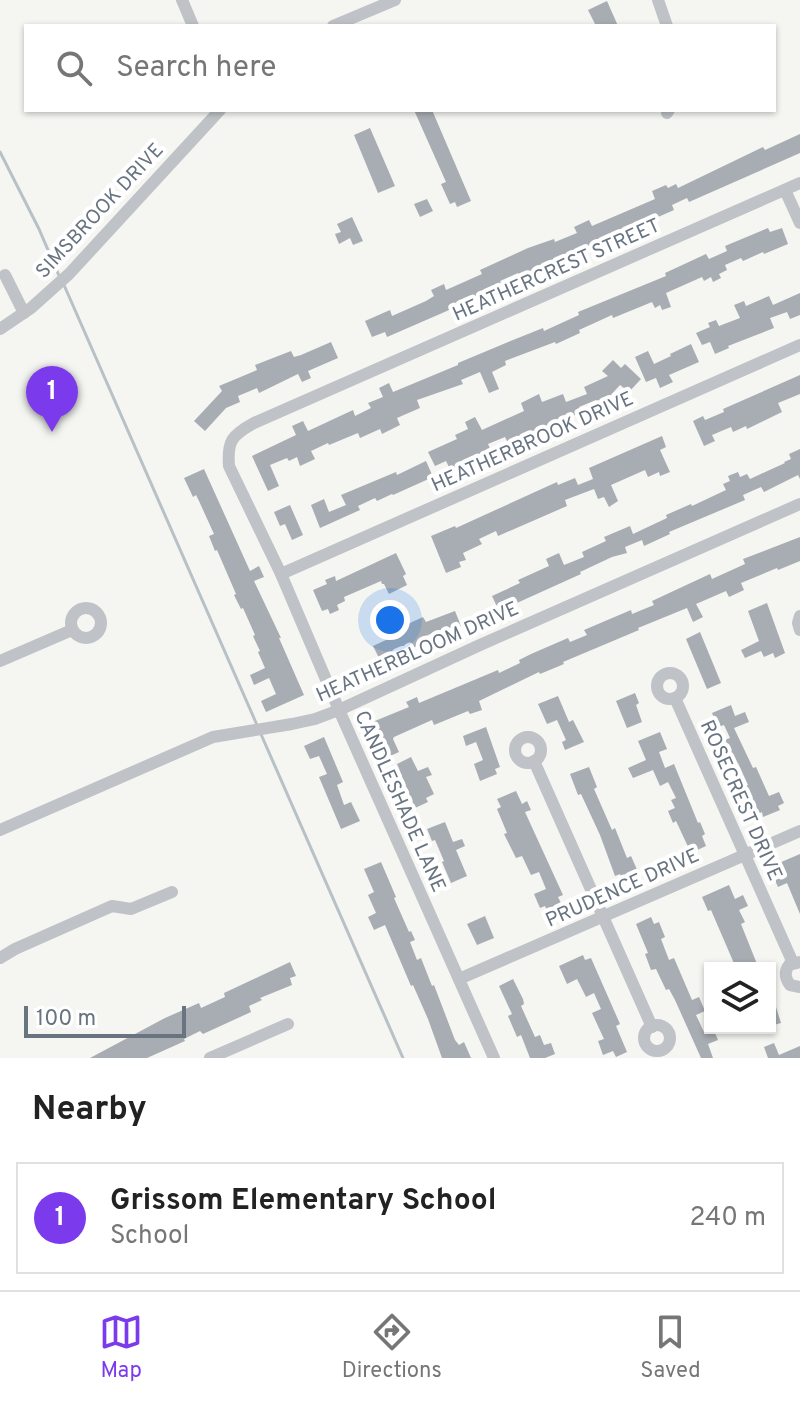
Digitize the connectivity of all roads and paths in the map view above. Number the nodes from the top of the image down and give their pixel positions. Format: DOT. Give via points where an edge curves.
graph roads {
  1 [pos="182,0"];
  2 [pos="395,0"];
  3 [pos="658,0"];
  4 [pos="192,24"];
  5 [pos="338,24"];
  6 [pos="666,24"];
  7 [pos="218,112"];
  8 [pos="800,183"];
  9 [pos="785,190"];
  10 [pos="800,223"];
  11 [pos="5,275"];
  12 [pos="24,313"];
  13 [pos="0,329"];
  14 [pos="800,345"];
  15 [pos="328,390"];
  16 [pos="800,504"];
  17 [pos="281,574"];
  18 [pos="800,616"];
  19 [pos="72,630"];
  20 [pos="800,630"];
  21 [pos="0,661"];
  22 [pos="675,698"];
  23 [pos="339,710"];
  24 [pos="534,761"];
  25 [pos="0,830"];
  26 [pos="800,831"];
  27 [pos="745,856"];
  28 [pos="172,892"];
  29 [pos="603,918"];
  30 [pos="0,958"];
  31 [pos="796,962"];
  32 [pos="459,979"];
  33 [pos="800,987"];
  34 [pos="288,1024"];
  35 [pos="652,1027"];
  36 [pos="214,1057"];
  37 [pos="494,1058"];
  1 -- 4 [label="street"];
  2 -- 5 [label="street"];
  3 -- 6 [label="street"];
  7 -- 12 [label="street, SIMSBROOK DRIVE" via="69,274"];
  8 -- 9 [label="street, HEATHERCREST STREET"];
  9 -- 10 [label="street"];
  9 -- 15 [label="street, HEATHERCREST STREET"];
  11 -- 12 [label="street"];
  12 -- 13 [label="street, SIMSBROOK DRIVE"];
  14 -- 17 [label="street, HEATHERBROOK DRIVE"];
  15 -- 17 [label="street, CANDLESHADE LANE" via="237,432 227,448 229,466"];
  16 -- 23 [label="street, HEATHERBLOOM DRIVE"];
  17 -- 23 [label="street, CANDLESHADE LANE"];
  18 -- 20 [label="street"];
  19 -- 21 [label="street"];
  22 -- 27 [label="street, ROSECREST DRIVE"];
  23 -- 25 [label="street, HEATHERBLOOM DRIVE" via="213,737"];
  23 -- 32 [label="street, CANDLESHADE LANE"];
  24 -- 29 [label="street"];
  26 -- 27 [label="street, PRUDENCE DRIVE"];
  27 -- 29 [label="street, PRUDENCE DRIVE"];
  27 -- 31 [label="street, ROSECREST DRIVE"];
  28 -- 30 [label="street" via="131,909 112,906"];
  29 -- 32 [label="street, PRUDENCE DRIVE"];
  29 -- 35 [label="street"];
  31 -- 33 [label="street, ROSECREST DRIVE" via="786,978"];
  32 -- 37 [label="street, CANDLESHADE LANE"];
  34 -- 36 [label="street"];
}
